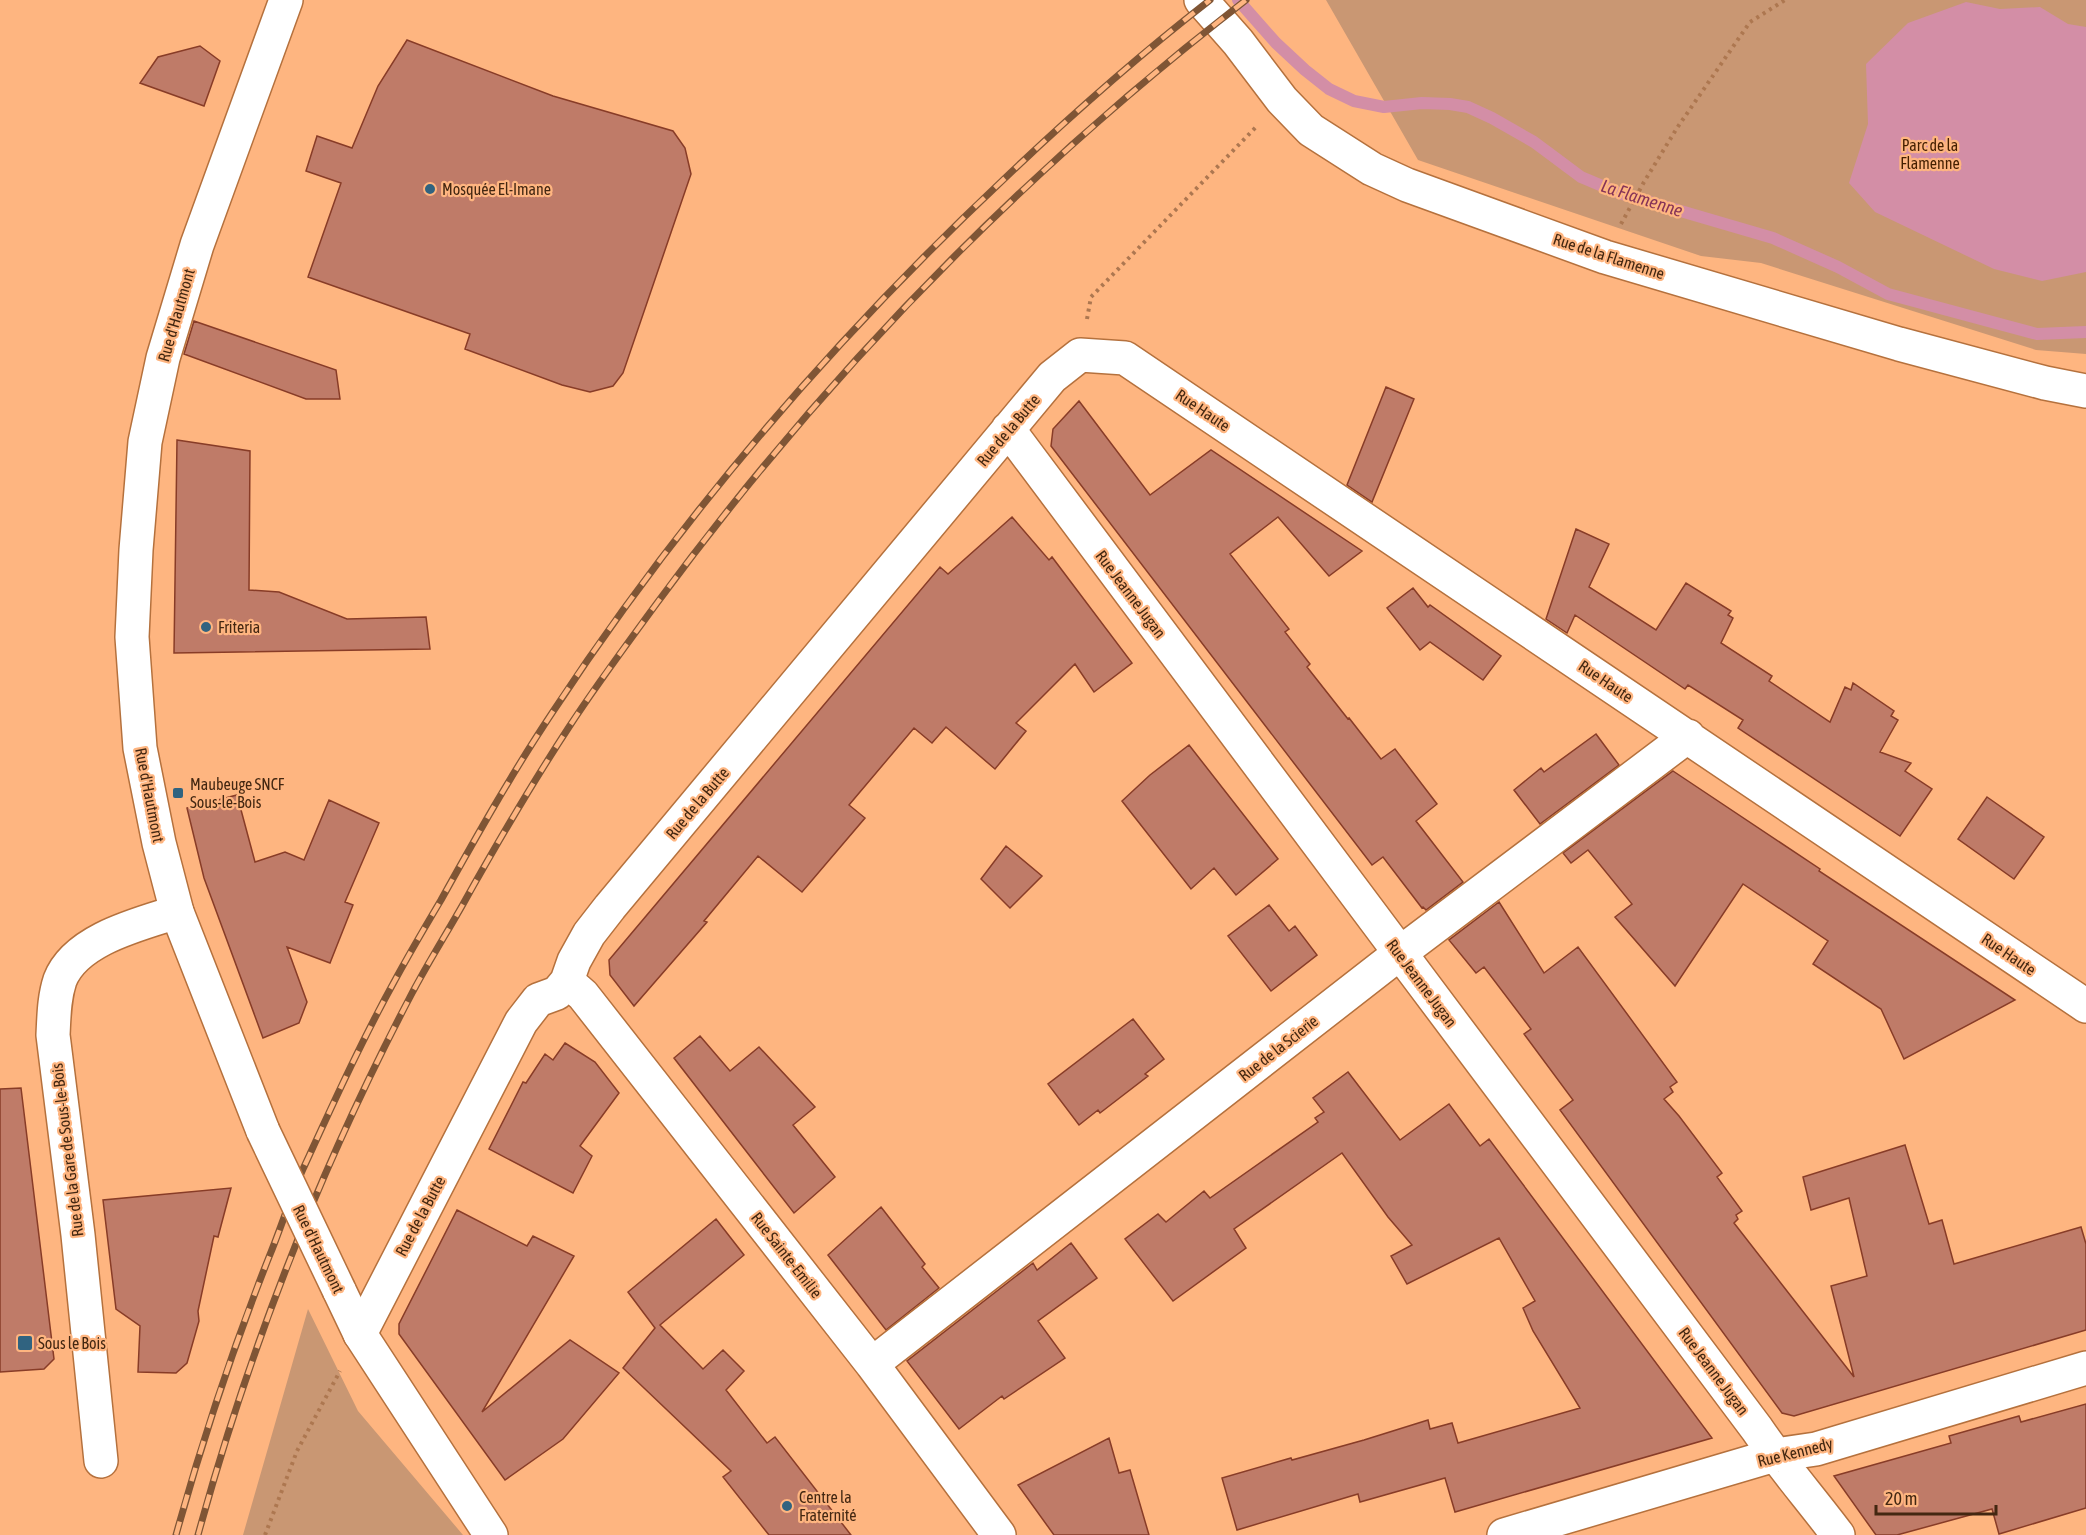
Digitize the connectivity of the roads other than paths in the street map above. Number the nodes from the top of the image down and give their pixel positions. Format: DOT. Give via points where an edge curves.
graph roads {
  1 [pos="286,0"];
  2 [pos="1201,0"];
  3 [pos="1125,358"];
  4 [pos="2086,391"];
  5 [pos="1008,429"];
  6 [pos="1688,736"];
  7 [pos="177,912"];
  8 [pos="1400,954"];
  9 [pos="567,981"];
  10 [pos="2086,1006"];
  11 [pos="360,1334"];
  12 [pos="872,1364"];
  13 [pos="2086,1368"];
  14 [pos="1775,1455"];
  15 [pos="101,1461"];
  16 [pos="491,1535"];
  17 [pos="999,1535"];
  18 [pos="1504,1535"];
  19 [pos="1838,1535"];
  1 -- 7 [label="street, Rue d'Hautmont" via="197,245 163,358 145,442 132,638 135,692 147,792"];
  2 -- 4 [label="street, Rue de la Flamenne" via="1311,130 1372,169 1407,185 1605,257 1899,344"];
  3 -- 5 [label="street, Rue de la Butte" via="1080,355 1052,377"];
  3 -- 6 [label="street, Rue Haute"];
  5 -- 8 [label="street, Rue Jeanne Jugan"];
  5 -- 9 [label="street, Rue de la Butte" via="610,907 574,961"];
  6 -- 8 [label="street, Rue de la Scierie"];
  6 -- 10 [label="street, Rue Haute"];
  7 -- 11 [label="street, Rue d'Hautmont, bridge" via="263,1131"];
  7 -- 15 [label="street, Rue de la Gare de Sous-le-Bois" via="104,938 75,956 61,978 54,1002 53,1035"];
  8 -- 12 [label="street, Rue de la Scierie"];
  8 -- 14 [label="street, Rue Jeanne Jugan"];
  9 -- 11 [label="street, Rue de la Butte" via="557,993 538,1000 521,1022"];
  9 -- 12 [label="street, Rue Sainte-Emilie" via="583,994"];
  11 -- 16 [label="street, Rue d'Hautmont"];
  12 -- 17 [label="street, Rue Sainte-Emilie"];
  13 -- 14 [label="street, Rue Kennedy" via="1816,1449"];
  14 -- 18 [label="street, Rue Kennedy"];
  14 -- 19 [label="street, Rue Jeanne Jugan"];
}
